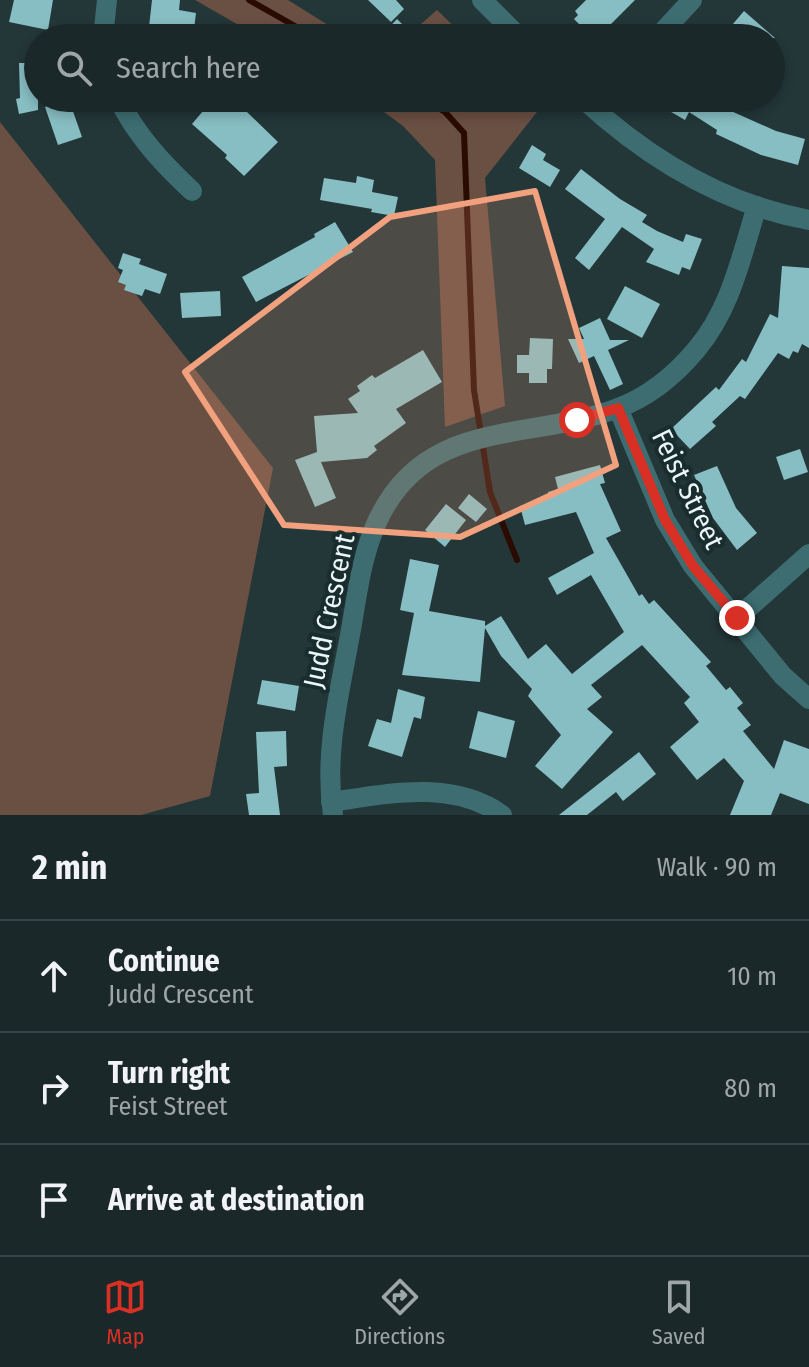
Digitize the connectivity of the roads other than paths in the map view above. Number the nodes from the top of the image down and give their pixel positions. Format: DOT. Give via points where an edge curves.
graph roads {
  1 [pos="107,0"];
  2 [pos="482,0"];
  3 [pos="692,0"];
  4 [pos="104,24"];
  5 [pos="506,24"];
  6 [pos="670,24"];
  7 [pos="126,112"];
  8 [pos="604,112"];
  9 [pos="192,191"];
  10 [pos="757,206"];
  11 [pos="809,220"];
  12 [pos="618,408"];
  13 [pos="809,554"];
  14 [pos="737,618"];
  15 [pos="809,699"];
  16 [pos="332,808"];
  17 [pos="502,815"];
  1 -- 4 [label="street"];
  2 -- 5 [label="street"];
  3 -- 6 [label="street"];
  7 -- 9 [label="street" via="141,137"];
  8 -- 10 [label="street" via="632,141 692,179"];
  10 -- 11 [label="street"];
  10 -- 12 [label="street, Judd Crescent" via="735,281 709,334 667,379"];
  12 -- 14 [label="street, Feist Street" via="665,520 693,566"];
  12 -- 16 [label="street, Judd Crescent" via="465,441 426,463 400,488 378,520 364,560 330,749"];
  13 -- 14 [label="street"];
  14 -- 15 [label="street, Feist Street" via="783,676"];
  16 -- 17 [label="street" via="410,791 452,794"];
}
